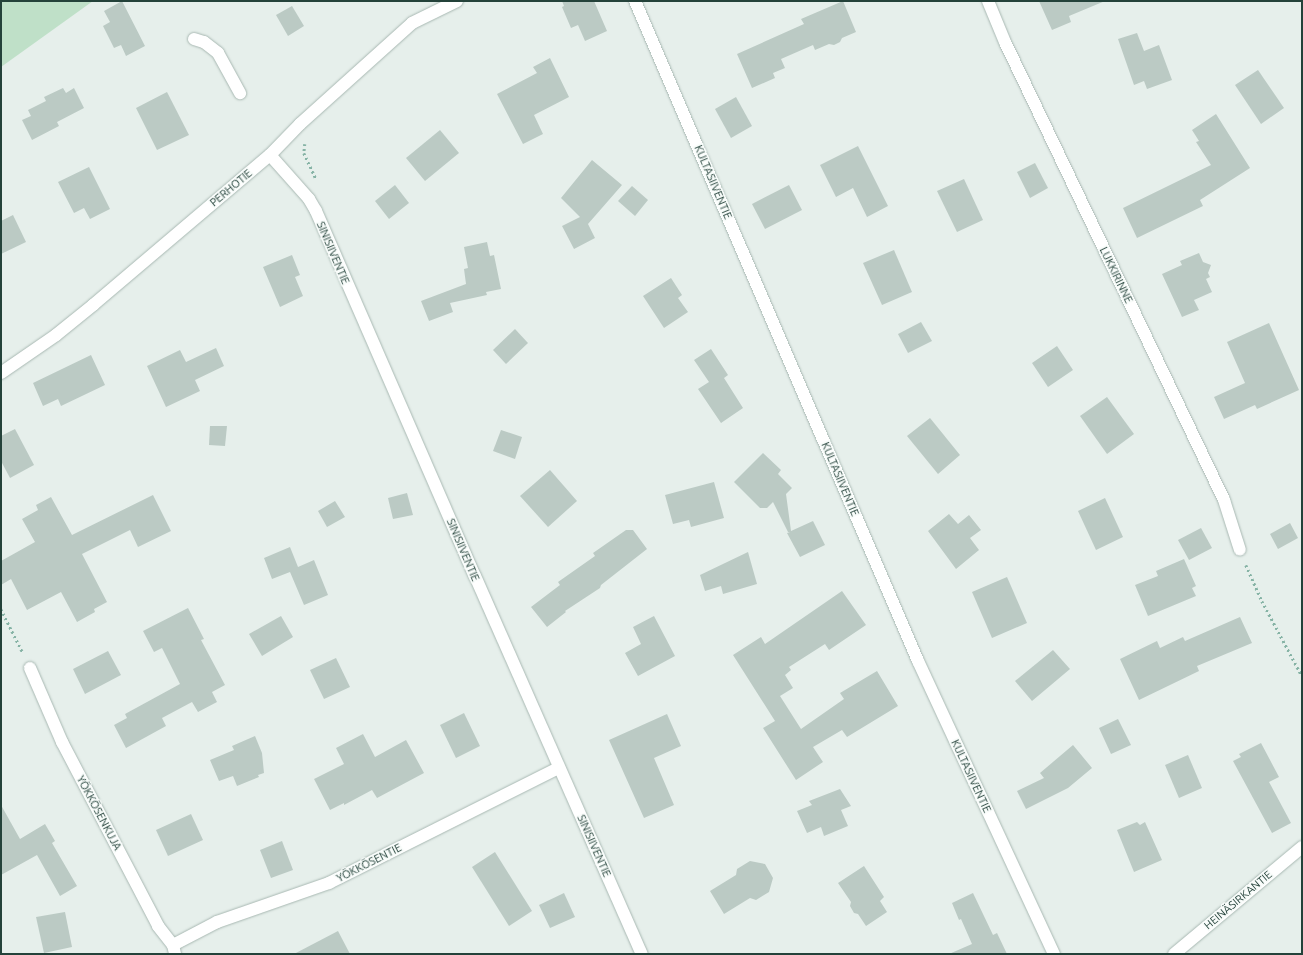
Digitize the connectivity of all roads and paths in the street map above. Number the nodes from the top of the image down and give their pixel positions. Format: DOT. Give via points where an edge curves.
graph roads {
  1 [pos="458,1"];
  2 [pos="635,1"];
  3 [pos="988,1"];
  4 [pos="194,39"];
  5 [pos="240,93"];
  6 [pos="270,155"];
  7 [pos="1,373"];
  8 [pos="1240,550"];
  9 [pos="1,608"];
  10 [pos="30,668"];
  11 [pos="1302,676"];
  12 [pos="559,768"];
  13 [pos="1302,847"];
  14 [pos="174,950"];
  15 [pos="642,954"];
  16 [pos="1054,954"];
  17 [pos="1174,954"];
  1 -- 6 [label="street, PERHOTIE" via="412,23 300,124"];
  2 -- 16 [label="street, KULTASIIVENTIE" via="918,661"];
  3 -- 8 [label="street, LUKKIRINNE" via="1008,49 1224,500"];
  4 -- 5 [label="street" via="204,42 218,53"];
  6 -- 7 [label="street, PERHOTIE" via="56,335"];
  6 -- 12 [label="street, SINISIIVENTIE" via="316,211"];
  8 -- 11 [label="path" via="1262,601"];
  9 -- 10 [label="path"];
  10 -- 14 [label="street, YÖKKÖSENKUJA" via="62,742 158,926"];
  12 -- 14 [label="street, YÖKKÖSENTIE" via="329,883 217,922"];
  12 -- 15 [label="street, SINISIIVENTIE"];
  13 -- 17 [label="street, HEINÄSIRKANTIE"];
}
